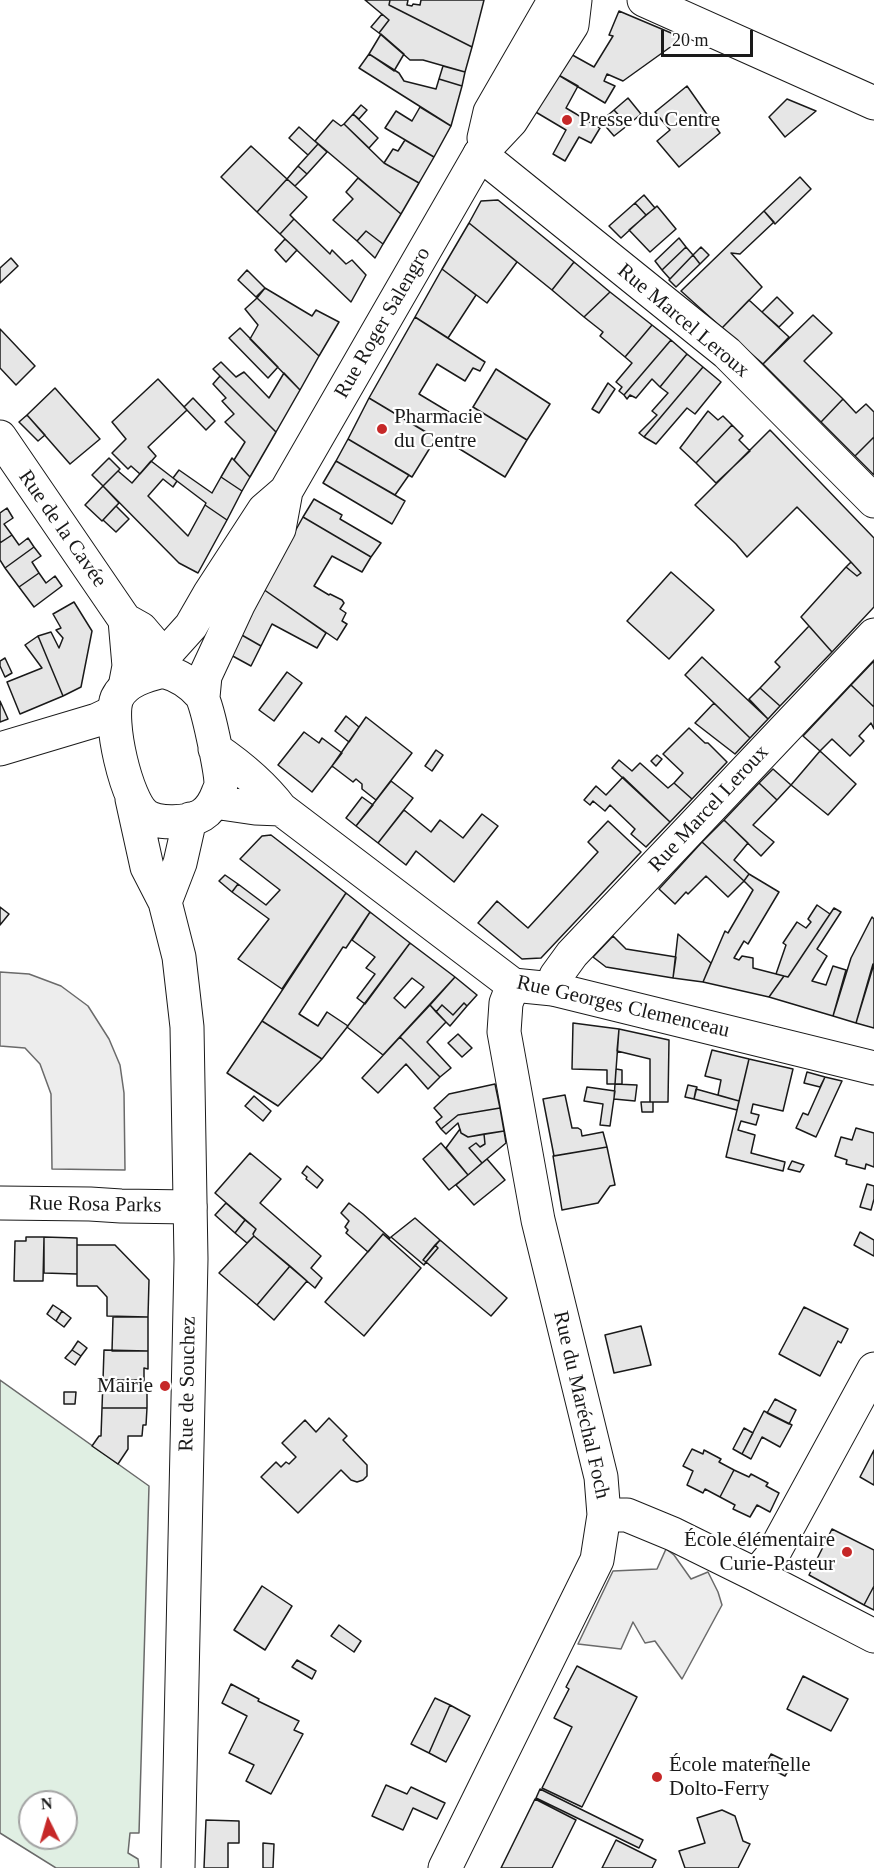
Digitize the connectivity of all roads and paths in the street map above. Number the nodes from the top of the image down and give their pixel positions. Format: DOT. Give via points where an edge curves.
graph roads {
  1 [pos="563,0"];
  2 [pos="575,0"];
  3 [pos="656,5"];
  4 [pos="874,103"];
  5 [pos="480,154"];
  6 [pos="0,437"];
  7 [pos="286,491"];
  8 [pos="874,501"];
  9 [pos="125,620"];
  10 [pos="874,634"];
  11 [pos="163,663"];
  12 [pos="203,697"];
  13 [pos="119,699"];
  14 [pos="0,749"];
  15 [pos="215,749"];
  16 [pos="132,799"];
  17 [pos="281,809"];
  18 [pos="202,810"];
  19 [pos="165,902"];
  20 [pos="513,985"];
  21 [pos="553,989"];
  22 [pos="874,1068"];
  23 [pos="0,1203"];
  24 [pos="190,1207"];
  25 [pos="874,1369"];
  26 [pos="604,1515"];
  27 [pos="754,1574"];
  28 [pos="874,1636"];
  29 [pos="178,1868"];
  30 [pos="445,1868"];
  1 -- 5 [label="main road, Rue Roger Salengro" via="550,8 490,112"];
  2 -- 5 [label="main road, Rue Roger Salengro" via="572,25 511,121"];
  3 -- 4 [label="main road"];
  5 -- 7 [label="main road, Rue Roger Salengro"];
  5 -- 8 [label="main road, Rue Marcel Leroux" via="727,354"];
  6 -- 9 [label="main road, Rue de la Cavée"];
  7 -- 11 [label="main road, Rue Roger Salengro" via="264,510"];
  7 -- 12 [label="main road, Rue Roger Salengro" via="279,529 205,676"];
  9 -- 11 [label="main road, Rue de la Cavée" via="141,629"];
  9 -- 13 [label="main road, Rue de la Cavée" via="129,666"];
  10 -- 21 [label="main road, Rue Marcel Leroux" via="572,954 556,976"];
  11 -- 12 [label="main road"];
  11 -- 13 [label="main road"];
  12 -- 15 [label="main road"];
  13 -- 14 [label="main road" via="86,724"];
  13 -- 16 [label="main road" via="124,778"];
  15 -- 17 [label="main road, Rue Georges Clemenceau" via="267,791"];
  15 -- 18 [label="main road" via="221,786"];
  16 -- 18 [label="main road" via="153,820 178,822"];
  16 -- 19 [label="main road, Rue de Souchez" via="147,867"];
  17 -- 18 [label="main road"];
  17 -- 20 [label="main road, Rue Georges Clemenceau"];
  18 -- 19 [label="main road"];
  19 -- 24 [label="main road, Rue de Souchez" via="179,957 187,1027"];
  20 -- 21 [label="main road, Rue Georges Clemenceau"];
  20 -- 26 [label="main road, Rue du Maréchal Foch" via="506,1003 504,1032 538,1220 601,1478"];
  21 -- 22 [label="main road, Rue Georges Clemenceau"];
  23 -- 24 [label="main road, Rue Rosa Parks"];
  24 -- 29 [label="main road, Rue de Souchez"];
  25 -- 27 [label="main road" via="772,1556"];
  26 -- 27 [label="main road" via="627,1515"];
  26 -- 30 [label="main road, Rue du Maréchal Foch" via="597,1560"];
  27 -- 28 [label="main road"];
}
